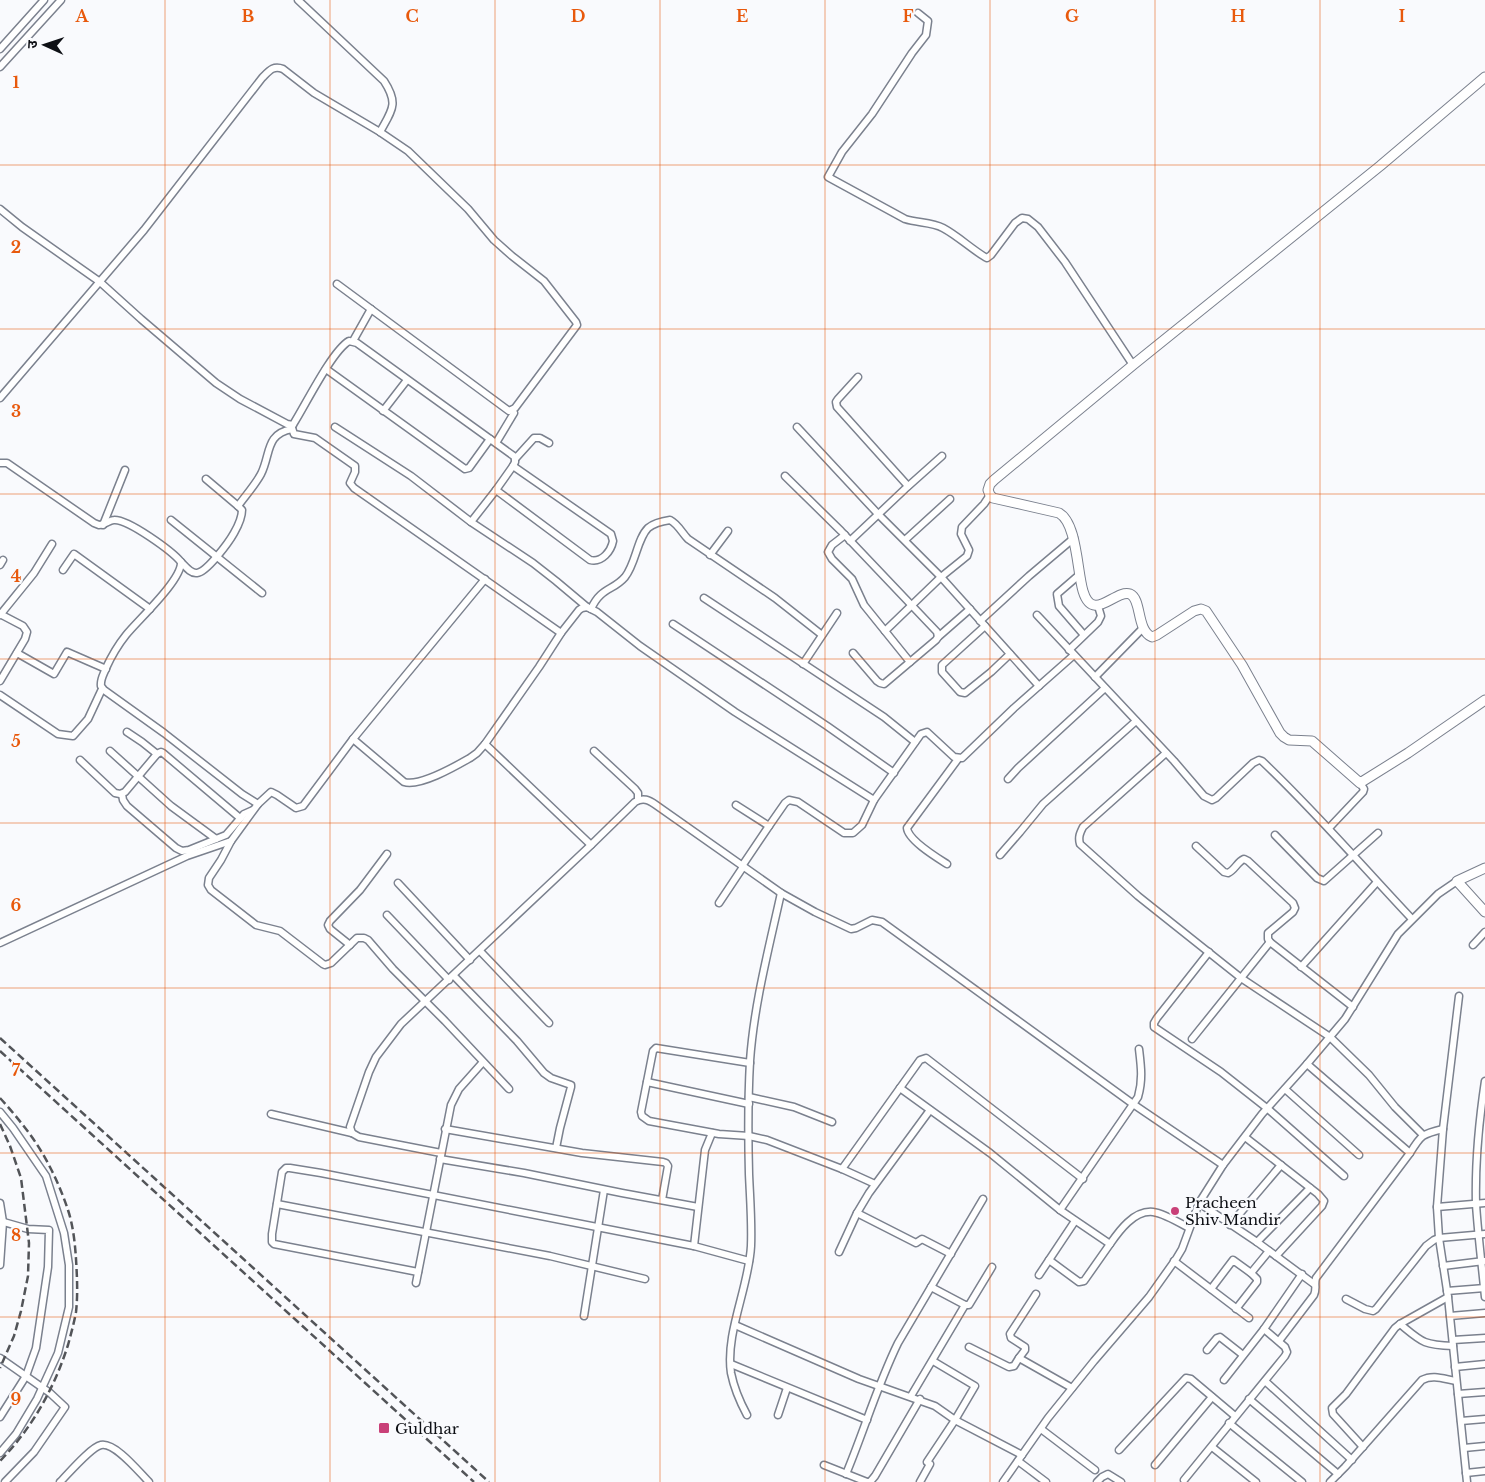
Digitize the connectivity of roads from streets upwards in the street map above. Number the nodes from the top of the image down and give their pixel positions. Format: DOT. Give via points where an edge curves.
graph roads {
  1 [pos="44,0"];
  2 [pos="61,0"];
  3 [pos="298,0"];
  4 [pos="918,13"];
  5 [pos="0,49"];
  6 [pos="0,68"];
  7 [pos="1485,77"];
  8 [pos="380,132"];
  9 [pos="0,210"];
  10 [pos="100,282"];
  11 [pos="337,284"];
  12 [pos="371,309"];
  13 [pos="353,341"];
  14 [pos="1133,365"];
  15 [pos="326,369"];
  16 [pos="858,377"];
  17 [pos="407,380"];
  18 [pos="0,398"];
  19 [pos="383,411"];
  20 [pos="514,413"];
  21 [pos="291,427"];
  22 [pos="336,427"];
  23 [pos="797,427"];
  24 [pos="493,441"];
  25 [pos="549,443"];
  26 [pos="942,456"];
  27 [pos="514,462"];
  28 [pos="0,463"];
  29 [pos="125,470"];
  30 [pos="786,476"];
  31 [pos="206,479"];
  32 [pos="908,486"];
  33 [pos="496,490"];
  34 [pos="990,495"];
  35 [pos="950,499"];
  36 [pos="238,506"];
  37 [pos="878,514"];
  38 [pos="171,520"];
  39 [pos="471,522"];
  40 [pos="103,525"];
  41 [pos="728,531"];
  42 [pos="845,535"];
  43 [pos="1074,538"];
  44 [pos="905,540"];
  45 [pos="850,541"];
  46 [pos="52,544"];
  47 [pos="217,555"];
  48 [pos="710,555"];
  49 [pos="181,562"];
  50 [pos="63,570"];
  51 [pos="1078,575"];
  52 [pos="940,577"];
  53 [pos="485,580"];
  54 [pos="262,593"];
  55 [pos="704,598"];
  56 [pos="912,606"];
  57 [pos="1098,606"];
  58 [pos="589,608"];
  59 [pos="150,609"];
  60 [pos="970,609"];
  61 [pos="837,613"];
  62 [pos="0,614"];
  63 [pos="1037,615"];
  64 [pos="982,623"];
  65 [pos="673,624"];
  66 [pos="1143,628"];
  67 [pos="885,632"];
  68 [pos="561,633"];
  69 [pos="822,635"];
  70 [pos="1084,635"];
  71 [pos="938,637"];
  72 [pos="1072,652"];
  73 [pos="17,653"];
  74 [pos="853,653"];
  75 [pos="1010,654"];
  76 [pos="910,662"];
  77 [pos="803,664"];
  78 [pos="106,669"];
  79 [pos="1095,678"];
  80 [pos="0,681"];
  81 [pos="1039,686"];
  82 [pos="1105,688"];
  83 [pos="102,689"];
  84 [pos="0,694"];
  85 [pos="1485,700"];
  86 [pos="1136,721"];
  87 [pos="127,732"];
  88 [pos="353,738"];
  89 [pos="915,742"];
  90 [pos="485,744"];
  91 [pos="110,751"];
  92 [pos="594,752"];
  93 [pos="1166,752"];
  94 [pos="156,754"];
  95 [pos="958,758"];
  96 [pos="80,760"];
  97 [pos="894,773"];
  98 [pos="138,776"];
  99 [pos="1008,779"];
  100 [pos="1360,784"];
  101 [pos="122,794"];
  102 [pos="638,800"];
  103 [pos="874,800"];
  104 [pos="258,804"];
  105 [pos="736,805"];
  106 [pos="254,810"];
  107 [pos="240,818"];
  108 [pos="769,826"];
  109 [pos="1329,828"];
  110 [pos="1378,833"];
  111 [pos="1275,835"];
  112 [pos="216,839"];
  113 [pos="231,841"];
  114 [pos="591,845"];
  115 [pos="1196,846"];
  116 [pos="387,854"];
  117 [pos="1000,854"];
  118 [pos="1352,856"];
  119 [pos="947,864"];
  120 [pos="742,866"];
  121 [pos="1485,868"];
  122 [pos="1457,880"];
  123 [pos="1377,882"];
  124 [pos="398,883"];
  125 [pos="781,893"];
  126 [pos="719,903"];
  127 [pos="1485,910"];
  128 [pos="387,915"];
  129 [pos="1412,919"];
  130 [pos="1485,932"];
  131 [pos="1270,942"];
  132 [pos="0,943"];
  133 [pos="350,945"];
  134 [pos="1473,945"];
  135 [pos="480,951"];
  136 [pos="1209,952"];
  137 [pos="470,960"];
  138 [pos="1301,967"];
  139 [pos="451,978"];
  140 [pos="1241,978"];
  141 [pos="1459,996"];
  142 [pos="426,1002"];
  143 [pos="1353,1007"];
  144 [pos="549,1023"];
  145 [pos="1330,1038"];
  146 [pos="1192,1039"];
  147 [pos="1139,1049"];
  148 [pos="483,1062"];
  149 [pos="750,1063"];
  150 [pos="1307,1064"];
  151 [pos="1485,1081"];
  152 [pos="647,1082"];
  153 [pos="900,1088"];
  154 [pos="1285,1089"];
  155 [pos="509,1090"];
  156 [pos="1484,1099"];
  157 [pos="749,1100"];
  158 [pos="1133,1104"];
  159 [pos="1268,1109"];
  160 [pos="930,1110"];
  161 [pos="0,1112"];
  162 [pos="271,1114"];
  163 [pos="832,1122"];
  164 [pos="446,1129"];
  165 [pos="1443,1129"];
  166 [pos="352,1133"];
  167 [pos="712,1133"];
  168 [pos="1423,1135"];
  169 [pos="749,1136"];
  170 [pos="1245,1136"];
  171 [pos="556,1148"];
  172 [pos="1410,1153"];
  173 [pos="1359,1155"];
  174 [pos="440,1156"];
  175 [pos="1477,1159"];
  176 [pos="1485,1160"];
  177 [pos="1223,1165"];
  178 [pos="1281,1165"];
  179 [pos="842,1169"];
  180 [pos="1344,1176"];
  181 [pos="1083,1179"];
  182 [pos="875,1184"];
  183 [pos="1310,1188"];
  184 [pos="604,1190"];
  185 [pos="434,1195"];
  186 [pos="983,1199"];
  187 [pos="662,1200"];
  188 [pos="0,1203"];
  189 [pos="1485,1203"];
  190 [pos="277,1204"];
  191 [pos="1199,1204"];
  192 [pos="1476,1204"];
  193 [pos="698,1207"];
  194 [pos="1437,1207"];
  195 [pos="1060,1210"];
  196 [pos="857,1213"];
  197 [pos="1075,1220"];
  198 [pos="1,1222"];
  199 [pos="1230,1225"];
  200 [pos="597,1227"];
  201 [pos="1190,1228"];
  202 [pos="426,1234"];
  203 [pos="1482,1234"];
  204 [pos="1439,1238"];
  205 [pos="1257,1242"];
  206 [pos="1110,1244"];
  207 [pos="694,1246"];
  208 [pos="1269,1251"];
  209 [pos="1,1252"];
  210 [pos="839,1252"];
  211 [pos="950,1254"];
  212 [pos="1276,1256"];
  213 [pos="1049,1260"];
  214 [pos="1174,1261"];
  215 [pos="1483,1261"];
  216 [pos="749,1262"];
  217 [pos="0,1265"];
  218 [pos="591,1266"];
  219 [pos="1443,1266"];
  220 [pos="992,1267"];
  221 [pos="418,1272"];
  222 [pos="1251,1273"];
  223 [pos="1302,1274"];
  224 [pos="1039,1275"];
  225 [pos="645,1279"];
  226 [pos="416,1283"];
  227 [pos="1314,1284"];
  228 [pos="931,1287"];
  229 [pos="1484,1288"];
  230 [pos="1211,1289"];
  231 [pos="1036,1294"];
  232 [pos="1447,1294"];
  233 [pos="1485,1297"];
  234 [pos="1346,1299"];
  235 [pos="965,1305"];
  236 [pos="1236,1309"];
  237 [pos="1485,1313"];
  238 [pos="584,1316"];
  239 [pos="1450,1316"];
  240 [pos="1250,1318"];
  241 [pos="1400,1324"];
  242 [pos="735,1326"];
  243 [pos="1264,1329"];
  244 [pos="1485,1338"];
  245 [pos="1280,1341"];
  246 [pos="1453,1343"];
  247 [pos="969,1347"];
  248 [pos="1207,1350"];
  249 [pos="1243,1355"];
  250 [pos="0,1358"];
  251 [pos="1019,1358"];
  252 [pos="933,1360"];
  253 [pos="731,1364"];
  254 [pos="1485,1364"];
  255 [pos="1455,1367"];
  256 [pos="26,1376"];
  257 [pos="1224,1380"];
  258 [pos="1265,1381"];
  259 [pos="1456,1381"];
  260 [pos="880,1387"];
  261 [pos="43,1388"];
  262 [pos="787,1388"];
  263 [pos="1072,1388"];
  264 [pos="1485,1392"];
  265 [pos="1458,1394"];
  266 [pos="911,1396"];
  267 [pos="1212,1397"];
  268 [pos="920,1399"];
  269 [pos="1249,1399"];
  270 [pos="778,1415"];
  271 [pos="747,1416"];
  272 [pos="1235,1416"];
  273 [pos="0,1418"];
  274 [pos="1485,1419"];
  275 [pos="867,1420"];
  276 [pos="956,1420"];
  277 [pos="1461,1421"];
  278 [pos="1229,1423"];
  279 [pos="1041,1429"];
  280 [pos="1485,1446"];
  281 [pos="1212,1447"];
  282 [pos="1363,1447"];
  283 [pos="1464,1448"];
  284 [pos="1119,1450"];
  285 [pos="0,1453"];
  286 [pos="1020,1458"];
  287 [pos="1352,1460"];
  288 [pos="824,1465"];
  289 [pos="1155,1465"];
  290 [pos="1095,1470"];
  291 [pos="1485,1471"];
  292 [pos="1466,1473"];
  293 [pos="846,1474"];
  294 [pos="1338,1474"];
  295 [pos="1184,1480"];
  296 [pos="5,1482"];
  297 [pos="60,1482"];
  298 [pos="149,1482"];
  299 [pos="867,1482"];
  300 [pos="920,1482"];
  301 [pos="1004,1482"];
  302 [pos="1046,1482"];
  303 [pos="1097,1482"];
  304 [pos="1121,1482"];
  305 [pos="1256,1482"];
  306 [pos="1302,1482"];
  307 [pos="1330,1482"];
  308 [pos="1467,1482"];
  1 -- 5 [label="street"];
  2 -- 6 [label="street"];
  3 -- 8 [label="street" via="384,81 391,92 391,111"];
  4 -- 14 [label="street" via="928,21 926,35 842,152 828,177 905,219 943,227 987,258 1015,223 1022,218 1028,219 1065,262"];
  7 -- 14 [label="street"];
  8 -- 10 [label="street" via="314,93 283,69 271,68"];
  8 -- 12 [label="street" via="408,151 468,209 494,240 544,280 577,325 515,408 509,411"];
  9 -- 10 [label="street"];
  10 -- 18 [label="street"];
  10 -- 21 [label="street" via="216,383"];
  11 -- 12 [label="street"];
  12 -- 13 [label="street"];
  13 -- 15 [label="street" via="344,345"];
  13 -- 17 [label="street"];
  14 -- 34 [label="street" via="994,480 988,488"];
  15 -- 19 [label="street"];
  15 -- 21 [label="street"];
  16 -- 32 [label="street" via="838,398 837,407"];
  17 -- 19 [label="street"];
  17 -- 24 [label="street"];
  19 -- 24 [label="street" via="465,469"];
  20 -- 24 [label="street"];
  21 -- 36 [label="street" via="274,438 262,472"];
  21 -- 53 [label="street" via="294,434 318,440 352,464 356,469 350,483 354,488"];
  22 -- 39 [label="street" via="411,476"];
  23 -- 37 [label="street"];
  24 -- 27 [label="street" via="513,455"];
  25 -- 27 [label="street" via="534,438"];
  26 -- 32 [label="street"];
  27 -- 33 [label="street"];
  27 -- 33 [label="street" via="610,534 614,540 610,549 598,560 590,560"];
  28 -- 40 [label="street" via="7,464 94,523"];
  29 -- 40 [label="street"];
  30 -- 42 [label="street"];
  31 -- 36 [label="street"];
  32 -- 37 [label="street"];
  33 -- 39 [label="street"];
  34 -- 43 [label="street" via="1059,513"];
  34 -- 52 [label="street" via="962,527 960,534 968,550 967,556"];
  35 -- 44 [label="street"];
  36 -- 47 [label="street" via="243,512 234,533"];
  37 -- 44 [label="street"];
  37 -- 45 [label="street"];
  38 -- 47 [label="street"];
  39 -- 58 [label="street" via="546,573"];
  40 -- 49 [label="street" via="114,520 128,525 147,535"];
  41 -- 48 [label="street"];
  42 -- 45 [label="street"];
  42 -- 67 [label="street" via="828,552 852,579 864,605"];
  43 -- 51 [label="street"];
  43 -- 64 [label="street" via="1029,576"];
  44 -- 52 [label="street"];
  45 -- 56 [label="street"];
  46 -- 62 [label="street" via="34,573"];
  47 -- 49 [label="street" via="198,573 193,573"];
  47 -- 54 [label="street"];
  48 -- 58 [label="street" via="673,522 667,520 650,526 625,577 599,595"];
  48 -- 69 [label="street" via="775,598"];
  49 -- 59 [label="street" via="181,568"];
  50 -- 59 [label="street" via="74,554"];
  51 -- 57 [label="street" via="1085,597 1090,604"];
  51 -- 70 [label="street" via="1057,594 1057,601"];
  52 -- 56 [label="street"];
  52 -- 60 [label="street"];
  53 -- 68 [label="street"];
  53 -- 88 [label="street"];
  55 -- 77 [label="street"];
  56 -- 67 [label="street"];
  56 -- 71 [label="street"];
  57 -- 66 [label="street" via="1130,594 1136,602"];
  57 -- 70 [label="street" via="1098,622"];
  58 -- 68 [label="street" via="579,610"];
  58 -- 103 [label="street" via="735,712"];
  59 -- 78 [label="street" via="119,644"];
  60 -- 64 [label="street"];
  60 -- 71 [label="street"];
  61 -- 69 [label="street"];
  62 -- 73 [label="street" via="23,626 27,632"];
  63 -- 72 [label="street"];
  64 -- 75 [label="street"];
  64 -- 75 [label="street" via="942,665 942,672 960,692 965,693"];
  65 -- 97 [label="street"];
  66 -- 79 [label="street"];
  66 -- 100 [label="street" via="1154,636 1194,611 1206,611 1284,737 1312,740"];
  67 -- 76 [label="street"];
  68 -- 90 [label="street"];
  69 -- 77 [label="street"];
  70 -- 72 [label="street"];
  71 -- 76 [label="street"];
  72 -- 79 [label="street"];
  72 -- 81 [label="street"];
  73 -- 78 [label="street" via="54,674 67,652"];
  73 -- 80 [label="street"];
  74 -- 76 [label="street" via="882,684"];
  75 -- 81 [label="street"];
  77 -- 89 [label="street" via="884,717"];
  78 -- 83 [label="street" via="100,683"];
  79 -- 82 [label="street"];
  81 -- 95 [label="street" via="966,756"];
  82 -- 86 [label="street"];
  82 -- 99 [label="street"];
  83 -- 84 [label="street" via="88,719 73,736 58,734"];
  83 -- 104 [label="street"];
  85 -- 100 [label="street"];
  86 -- 93 [label="street"];
  86 -- 117 [label="street" via="1043,804"];
  87 -- 94 [label="street"];
  88 -- 90 [label="street" via="409,783 462,762"];
  88 -- 104 [label="street" via="303,806 296,808 271,792"];
  89 -- 95 [label="street" via="927,732"];
  89 -- 97 [label="street"];
  90 -- 114 [label="street"];
  91 -- 98 [label="street"];
  92 -- 102 [label="street" via="635,789"];
  93 -- 109 [label="street" via="1204,796 1212,800 1256,761 1262,761"];
  93 -- 136 [label="street" via="1084,827 1078,839 1138,896"];
  94 -- 98 [label="street"];
  94 -- 107 [label="street" via="163,753"];
  95 -- 119 [label="street" via="908,828 914,839"];
  96 -- 101 [label="street" via="115,793"];
  97 -- 103 [label="street"];
  98 -- 101 [label="street"];
  98 -- 112 [label="street" via="171,806"];
  100 -- 109 [label="street" via="1363,792"];
  101 -- 112 [label="street" via="127,806 180,850 189,850"];
  102 -- 114 [label="street"];
  102 -- 120 [label="street" via="650,801"];
  103 -- 108 [label="street" via="862,825 853,833 844,833 794,800 786,803"];
  104 -- 106 [label="street"];
  105 -- 108 [label="street"];
  106 -- 107 [label="street"];
  106 -- 113 [label="street"];
  107 -- 112 [label="street" via="228,833"];
  108 -- 120 [label="street"];
  109 -- 118 [label="street"];
  110 -- 118 [label="street"];
  111 -- 118 [label="street" via="1322,881"];
  113 -- 132 [label="street" via="187,856"];
  113 -- 133 [label="street" via="209,878 211,890 256,925 280,931 322,964 331,963"];
  114 -- 135 [label="street"];
  115 -- 131 [label="street" via="1224,872 1231,872 1241,860 1248,861 1293,902 1293,912 1268,933"];
  116 -- 133 [label="street" via="328,925"];
  118 -- 123 [label="street"];
  120 -- 125 [label="street"];
  120 -- 126 [label="street"];
  121 -- 122 [label="street"];
  122 -- 127 [label="street"];
  122 -- 129 [label="street"];
  123 -- 129 [label="street"];
  123 -- 138 [label="street"];
  124 -- 137 [label="street"];
  125 -- 149 [label="street" via="754,1026"];
  125 -- 158 [label="street" via="847,928 856,928 872,920 882,922"];
  128 -- 139 [label="street"];
  129 -- 143 [label="street" via="1398,934"];
  130 -- 134 [label="street"];
  131 -- 138 [label="street"];
  131 -- 140 [label="street"];
  133 -- 142 [label="street" via="357,938 368,940"];
  135 -- 137 [label="street"];
  135 -- 144 [label="street"];
  136 -- 140 [label="street"];
  136 -- 159 [label="street" via="1157,1018 1154,1027"];
  137 -- 139 [label="street"];
  138 -- 143 [label="street"];
  139 -- 142 [label="street"];
  139 -- 171 [label="street" via="512,1036 544,1073 571,1084"];
  140 -- 145 [label="street"];
  140 -- 146 [label="street"];
  141 -- 165 [label="street"];
  142 -- 148 [label="street"];
  142 -- 166 [label="street" via="402,1024 376,1057 350,1127"];
  143 -- 145 [label="street"];
  145 -- 150 [label="street"];
  145 -- 168 [label="street"];
  147 -- 158 [label="street" via="1141,1087"];
  148 -- 155 [label="street"];
  148 -- 164 [label="street" via="454,1097"];
  149 -- 152 [label="street" via="658,1047 654,1049"];
  149 -- 157 [label="street"];
  150 -- 154 [label="street"];
  150 -- 172 [label="street"];
  151 -- 156 [label="street"];
  152 -- 157 [label="street"];
  152 -- 167 [label="street" via="641,1112 645,1119"];
  153 -- 160 [label="street"];
  153 -- 179 [label="street"];
  153 -- 181 [label="street" via="920,1060 926,1058"];
  154 -- 159 [label="street"];
  154 -- 173 [label="street"];
  156 -- 175 [label="street"];
  157 -- 163 [label="street" via="794,1107"];
  157 -- 169 [label="street"];
  158 -- 177 [label="street"];
  158 -- 181 [label="street"];
  159 -- 170 [label="street"];
  159 -- 180 [label="street"];
  160 -- 182 [label="street"];
  160 -- 195 [label="street"];
  161 -- 261 [label="street" via="46,1176 64,1233 69,1264 68,1307 58,1352"];
  162 -- 166 [label="street"];
  164 -- 171 [label="street"];
  164 -- 174 [label="street"];
  165 -- 168 [label="street"];
  165 -- 194 [label="street"];
  166 -- 174 [label="street"];
  167 -- 169 [label="street"];
  167 -- 193 [label="street" via="705,1150"];
  168 -- 172 [label="street"];
  169 -- 179 [label="street"];
  169 -- 216 [label="street"];
  170 -- 177 [label="street"];
  170 -- 178 [label="street"];
  171 -- 187 [label="street" via="666,1163 668,1172"];
  172 -- 227 [label="street"];
  174 -- 184 [label="street"];
  174 -- 185 [label="street"];
  175 -- 176 [label="street"];
  175 -- 192 [label="street"];
  177 -- 191 [label="street"];
  178 -- 183 [label="street"];
  178 -- 199 [label="street"];
  179 -- 182 [label="street"];
  181 -- 195 [label="street"];
  182 -- 196 [label="street"];
  183 -- 205 [label="street"];
  183 -- 212 [label="street" via="1324,1203"];
  184 -- 187 [label="street"];
  184 -- 200 [label="street"];
  185 -- 190 [label="street" via="286,1168 281,1176"];
  185 -- 200 [label="street"];
  185 -- 202 [label="street"];
  186 -- 211 [label="street"];
  187 -- 193 [label="street"];
  188 -- 198 [label="street"];
  189 -- 192 [label="street"];
  190 -- 202 [label="street"];
  190 -- 221 [label="street" via="272,1234 274,1244"];
  191 -- 199 [label="street"];
  191 -- 201 [label="street"];
  192 -- 194 [label="street"];
  192 -- 203 [label="street"];
  193 -- 207 [label="street"];
  194 -- 204 [label="street"];
  195 -- 197 [label="street"];
  196 -- 210 [label="street"];
  196 -- 211 [label="street" via="916,1243 922,1239"];
  197 -- 206 [label="street"];
  197 -- 213 [label="street"];
  198 -- 209 [label="street"];
  198 -- 256 [label="street" via="48,1230 48,1267 36,1348"];
  199 -- 205 [label="street"];
  200 -- 207 [label="street"];
  200 -- 218 [label="street"];
  201 -- 206 [label="street" via="1156,1212 1145,1212 1125,1226"];
  201 -- 214 [label="street"];
  202 -- 218 [label="street"];
  202 -- 221 [label="street"];
  203 -- 204 [label="street"];
  203 -- 215 [label="street"];
  204 -- 219 [label="street"];
  204 -- 234 [label="street" via="1426,1246 1376,1309 1369,1311"];
  205 -- 208 [label="street"];
  206 -- 213 [label="street" via="1084,1281 1079,1282"];
  207 -- 216 [label="street"];
  208 -- 212 [label="street"];
  208 -- 222 [label="street"];
  209 -- 217 [label="street"];
  211 -- 228 [label="street"];
  212 -- 223 [label="street"];
  213 -- 224 [label="street"];
  214 -- 230 [label="street"];
  214 -- 263 [label="street" via="1149,1297"];
  215 -- 219 [label="street"];
  215 -- 229 [label="street"];
  216 -- 242 [label="street"];
  218 -- 225 [label="street"];
  218 -- 238 [label="street"];
  219 -- 232 [label="street"];
  220 -- 235 [label="street" via="970,1306"];
  221 -- 226 [label="street"];
  222 -- 230 [label="street" via="1233,1260"];
  222 -- 236 [label="street" via="1257,1282"];
  223 -- 227 [label="street"];
  223 -- 243 [label="street"];
  227 -- 245 [label="street" via="1314,1295"];
  228 -- 235 [label="street"];
  228 -- 260 [label="street" via="898,1343"];
  229 -- 232 [label="street"];
  229 -- 233 [label="street"];
  230 -- 236 [label="street"];
  231 -- 251 [label="street" via="1010,1334 1025,1347"];
  232 -- 239 [label="street"];
  232 -- 241 [label="street"];
  235 -- 252 [label="street"];
  236 -- 240 [label="street"];
  237 -- 239 [label="street"];
  239 -- 246 [label="street"];
  241 -- 246 [label="street" via="1434,1346"];
  241 -- 282 [label="street" via="1332,1408 1333,1414"];
  242 -- 253 [label="street"];
  242 -- 260 [label="street"];
  243 -- 245 [label="street"];
  243 -- 249 [label="street"];
  244 -- 246 [label="street"];
  245 -- 258 [label="street" via="1286,1352"];
  246 -- 255 [label="street"];
  247 -- 251 [label="street" via="1009,1367 1014,1366"];
  248 -- 249 [label="street" via="1220,1338"];
  249 -- 257 [label="street"];
  250 -- 256 [label="street"];
  251 -- 263 [label="street"];
  252 -- 266 [label="street"];
  252 -- 276 [label="street" via="975,1386"];
  253 -- 262 [label="street"];
  253 -- 271 [label="street" via="736,1390"];
  254 -- 255 [label="street"];
  255 -- 259 [label="street"];
  256 -- 261 [label="street"];
  256 -- 273 [label="street"];
  258 -- 269 [label="street"];
  258 -- 287 [label="street"];
  259 -- 265 [label="street"];
  259 -- 282 [label="street" via="1434,1376 1422,1380"];
  260 -- 266 [label="street"];
  260 -- 275 [label="street"];
  261 -- 285 [label="street" via="16,1434"];
  261 -- 296 [label="street" via="65,1407 34,1452"];
  262 -- 270 [label="street"];
  262 -- 275 [label="street"];
  263 -- 279 [label="street"];
  264 -- 265 [label="street"];
  265 -- 277 [label="street"];
  266 -- 268 [label="street"];
  267 -- 272 [label="street"];
  267 -- 284 [label="street" via="1186,1378"];
  267 -- 289 [label="street"];
  268 -- 276 [label="street"];
  268 -- 299 [label="street" via="875,1476"];
  269 -- 272 [label="street"];
  269 -- 294 [label="street"];
  272 -- 278 [label="street"];
  274 -- 277 [label="street"];
  275 -- 293 [label="street"];
  276 -- 286 [label="street"];
  276 -- 300 [label="street"];
  277 -- 283 [label="street"];
  278 -- 281 [label="street"];
  278 -- 306 [label="street"];
  279 -- 286 [label="street"];
  279 -- 290 [label="street"];
  280 -- 283 [label="street"];
  281 -- 295 [label="street"];
  281 -- 305 [label="street"];
  282 -- 287 [label="street"];
  283 -- 292 [label="street"];
  286 -- 301 [label="street"];
  286 -- 302 [label="street"];
  287 -- 294 [label="street"];
  288 -- 293 [label="street"];
  291 -- 292 [label="street"];
  292 -- 308 [label="street"];
  293 -- 299 [label="street"];
  294 -- 307 [label="street"];
  297 -- 298 [label="street" via="101,1445 117,1450"];
  303 -- 304 [label="street" via="1108,1474"];
}
